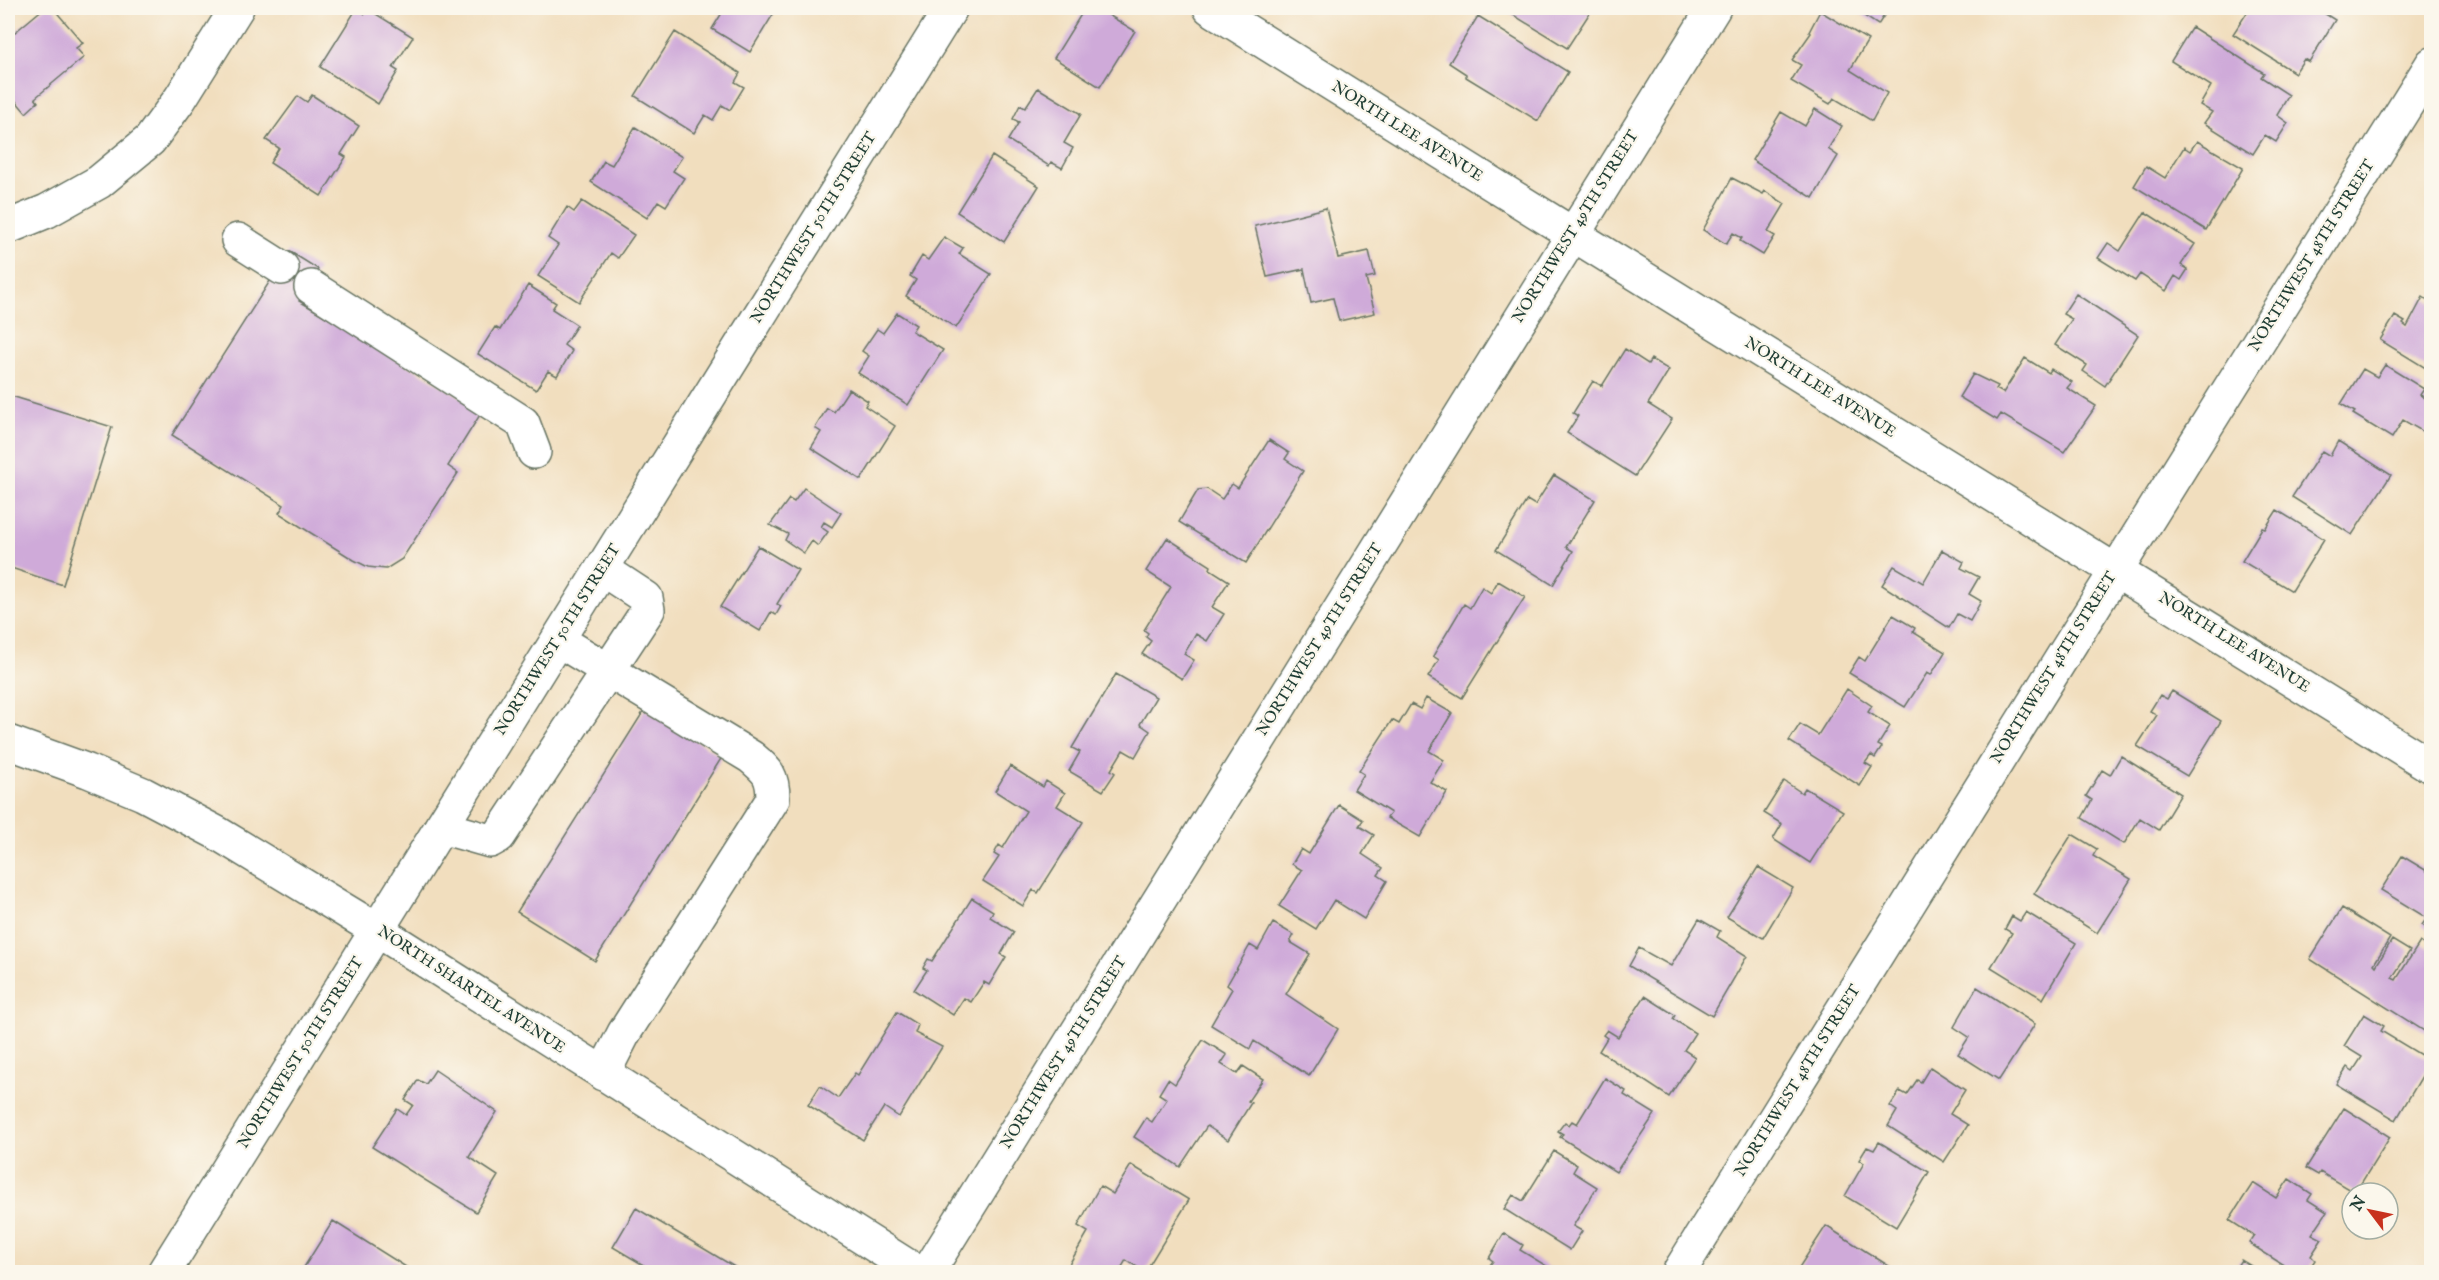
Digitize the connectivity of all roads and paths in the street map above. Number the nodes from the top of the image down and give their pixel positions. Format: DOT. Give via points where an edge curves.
graph roads {
  1 [pos="237,8"];
  2 [pos="951,8"];
  3 [pos="1210,8"];
  4 [pos="1714,8"];
  5 [pos="2432,64"];
  6 [pos="8,227"];
  7 [pos="1571,235"];
  8 [pos="238,240"];
  9 [pos="282,268"];
  10 [pos="311,287"];
  11 [pos="534,452"];
  12 [pos="602,569"];
  13 [pos="2116,569"];
  14 [pos="558,640"];
  15 [pos="608,671"];
  16 [pos="8,742"];
  17 [pos="2432,767"];
  18 [pos="441,827"];
  19 [pos="377,930"];
  20 [pos="603,1074"];
  21 [pos="164,1272"];
  22 [pos="917,1272"];
  23 [pos="928,1272"];
  24 [pos="1679,1272"];
  1 -- 6 [label="street" via="150,140 99,182"];
  2 -- 12 [label="street, NORTHWEST 50TH STREET"];
  3 -- 7 [label="street, NORTH LEE AVENUE"];
  4 -- 7 [label="street, NORTHWEST 49TH STREET"];
  5 -- 13 [label="street, NORTHWEST 48TH STREET"];
  7 -- 13 [label="street, NORTH LEE AVENUE"];
  7 -- 23 [label="street, NORTHWEST 49TH STREET"];
  8 -- 9 [label="street"];
  10 -- 11 [label="street" via="523,423"];
  12 -- 14 [label="street, NORTHWEST 50TH STREET"];
  12 -- 15 [label="street" via="646,598 648,610"];
  13 -- 17 [label="street, NORTH LEE AVENUE"];
  13 -- 24 [label="street, NORTHWEST 48TH STREET"];
  14 -- 15 [label="street"];
  14 -- 18 [label="street, NORTHWEST 50TH STREET"];
  15 -- 18 [label="street" via="499,837 490,842"];
  15 -- 20 [label="street" via="751,757 767,770 773,799 624,1033"];
  16 -- 19 [label="street, NORTH SHARTEL AVENUE" via="143,794 217,833"];
  18 -- 19 [label="street, NORTHWEST 50TH STREET"];
  19 -- 20 [label="street, NORTH SHARTEL AVENUE"];
  19 -- 21 [label="street, NORTHWEST 50TH STREET"];
  20 -- 22 [label="street, NORTH SHARTEL AVENUE"];
}
